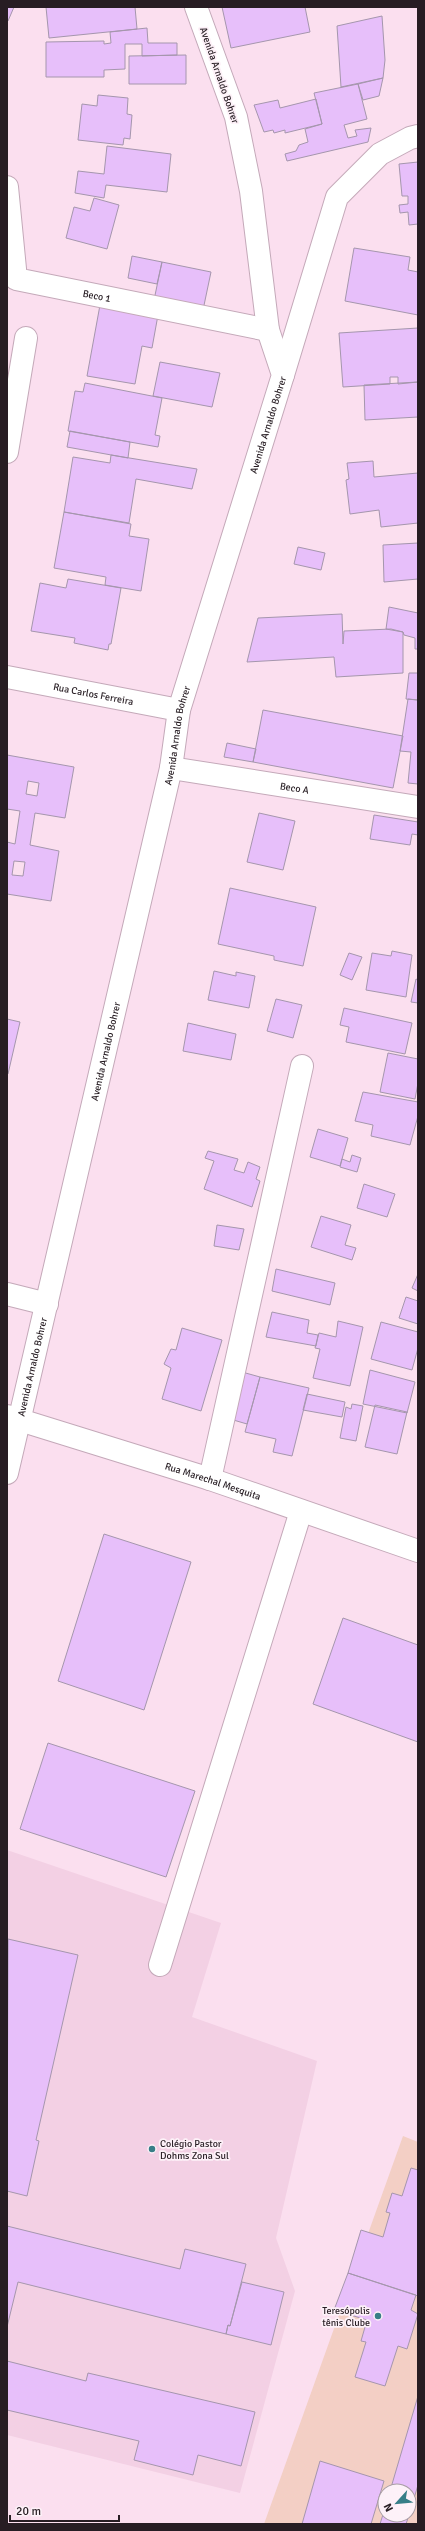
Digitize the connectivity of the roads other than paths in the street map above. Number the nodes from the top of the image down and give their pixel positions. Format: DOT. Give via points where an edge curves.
graph roads {
  1 [pos="196,7"];
  2 [pos="418,136"];
  3 [pos="7,187"];
  4 [pos="268,330"];
  5 [pos="26,338"];
  6 [pos="283,375"];
  7 [pos="8,441"];
  8 [pos="7,677"];
  9 [pos="179,710"];
  10 [pos="171,768"];
  11 [pos="418,807"];
  12 [pos="302,1066"];
  13 [pos="7,1294"];
  14 [pos="47,1304"];
  15 [pos="13,1417"];
  16 [pos="7,1473"];
  17 [pos="210,1479"];
  18 [pos="301,1511"];
  19 [pos="418,1551"];
  20 [pos="160,1965"];
  1 -- 4 [label="street, Avenida Arnaldo Bohrer" via="236,117 251,191"];
  2 -- 6 [label="street" via="380,154 337,196"];
  3 -- 4 [label="street, Beco 1" via="16,278"];
  4 -- 6 [label="street, Avenida Arnaldo Bohrer"];
  5 -- 7 [label="street"];
  6 -- 9 [label="street, Avenida Arnaldo Bohrer"];
  8 -- 9 [label="street, Rua Carlos Ferreira"];
  9 -- 10 [label="street, Avenida Arnaldo Bohrer"];
  10 -- 11 [label="street, Beco A"];
  10 -- 14 [label="street, Avenida Arnaldo Bohrer"];
  12 -- 17 [label="street"];
  13 -- 14 [label="street"];
  14 -- 15 [label="street, Avenida Arnaldo Bohrer"];
  15 -- 16 [label="street, Avenida Arnaldo Bohrer"];
  15 -- 17 [label="street, Rua Marechal Mesquita"];
  17 -- 18 [label="street, Rua Marechal Mesquita"];
  18 -- 19 [label="street, Rua Marechal Mesquita"];
  18 -- 20 [label="street"];
}
